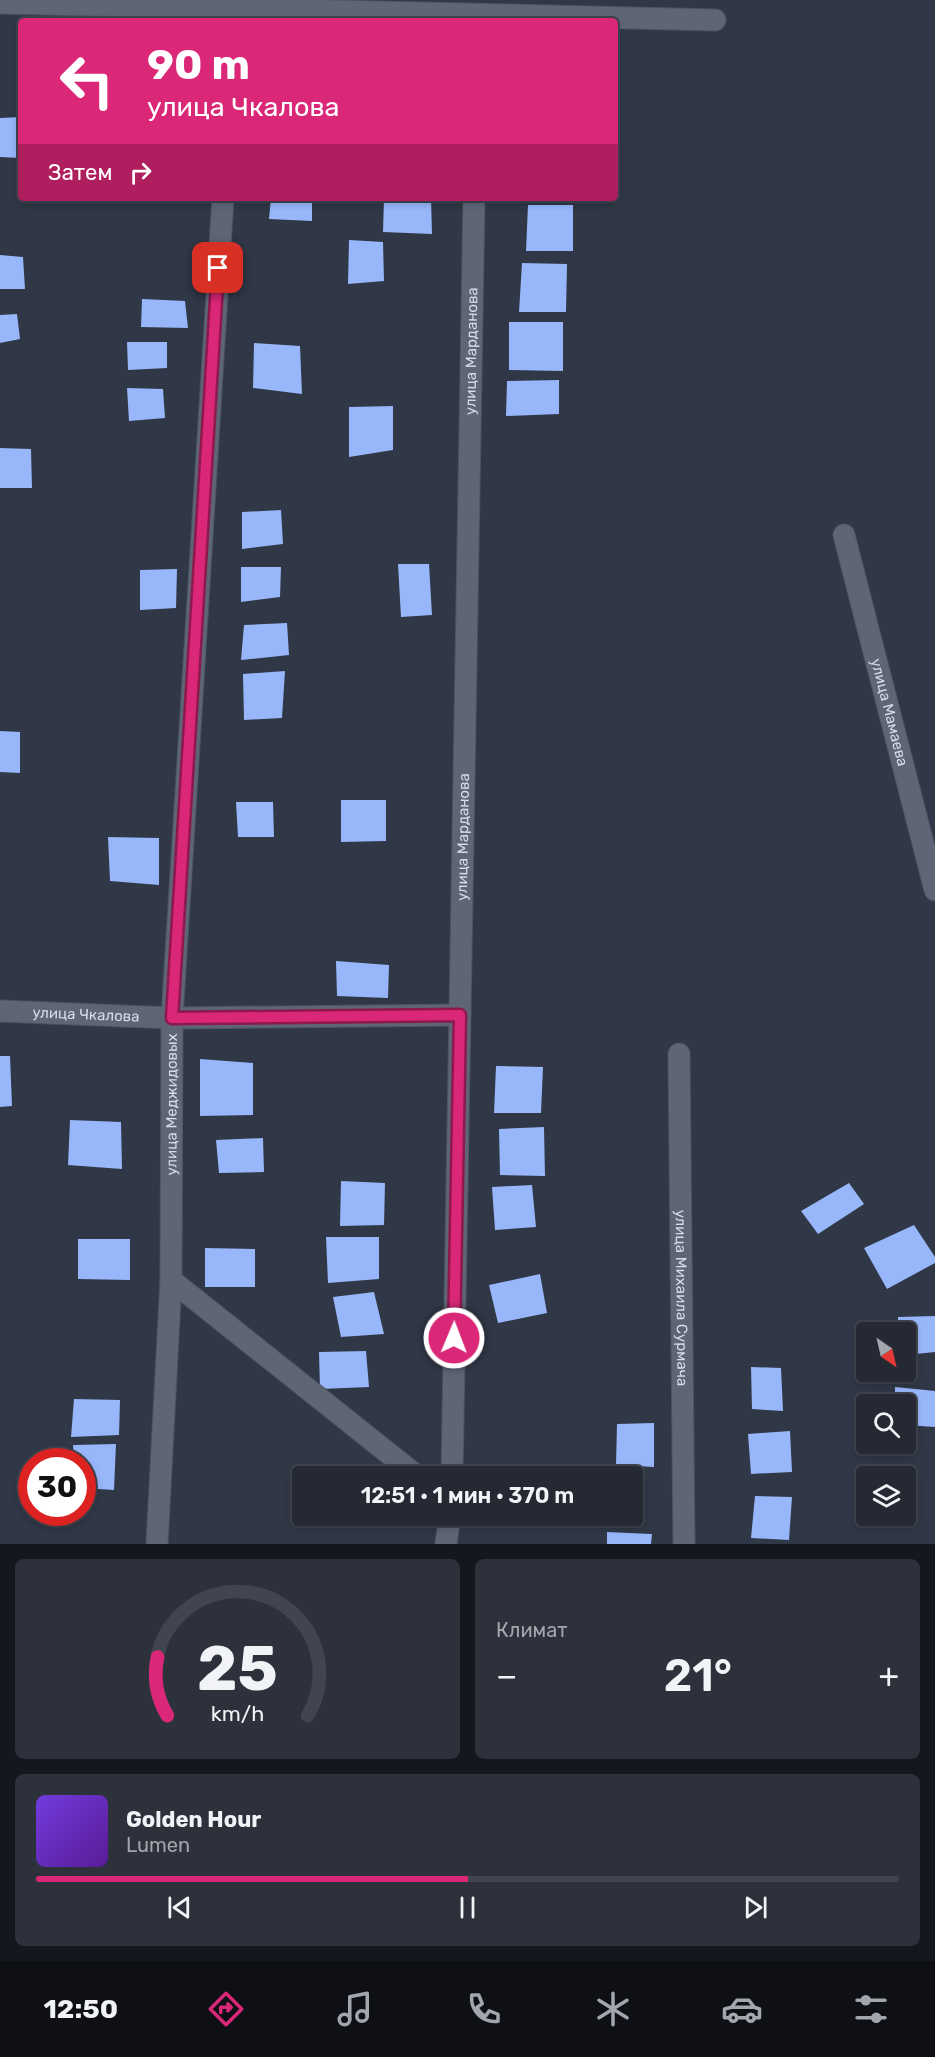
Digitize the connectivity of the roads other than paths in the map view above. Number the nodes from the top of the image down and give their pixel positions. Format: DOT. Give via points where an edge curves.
graph roads {
  1 [pos="0,3"];
  2 [pos="234,15"];
  3 [pos="474,18"];
  4 [pos="618,20"];
  5 [pos="715,21"];
  6 [pos="223,201"];
  7 [pos="474,201"];
  8 [pos="844,535"];
  9 [pos="935,890"];
  10 [pos="0,1011"];
  11 [pos="460,1015"];
  12 [pos="172,1018"];
  13 [pos="680,1054"];
  14 [pos="171,1280"];
  15 [pos="404,1466"];
  16 [pos="452,1466"];
  17 [pos="448,1526"];
  18 [pos="157,1544"];
  19 [pos="446,1544"];
  20 [pos="684,1544"];
  1 -- 2 [label="street"];
  2 -- 3 [label="street"];
  4 -- 5 [label="street"];
  6 -- 12 [label="street, улица Меджидовых"];
  7 -- 11 [label="street, улица Марданова"];
  8 -- 9 [label="street, улица Мамаева"];
  10 -- 12 [label="street, улица Чкалова"];
  11 -- 12 [label="street, улица Чкалова"];
  11 -- 16 [label="street, улица Марданова"];
  12 -- 14 [label="street, улица Меджидовых"];
  13 -- 20 [label="street, улица Михаила Сурмача"];
  14 -- 15 [label="street"];
  14 -- 18 [label="street, улица Меджидовых"];
  17 -- 19 [label="street"];
}
